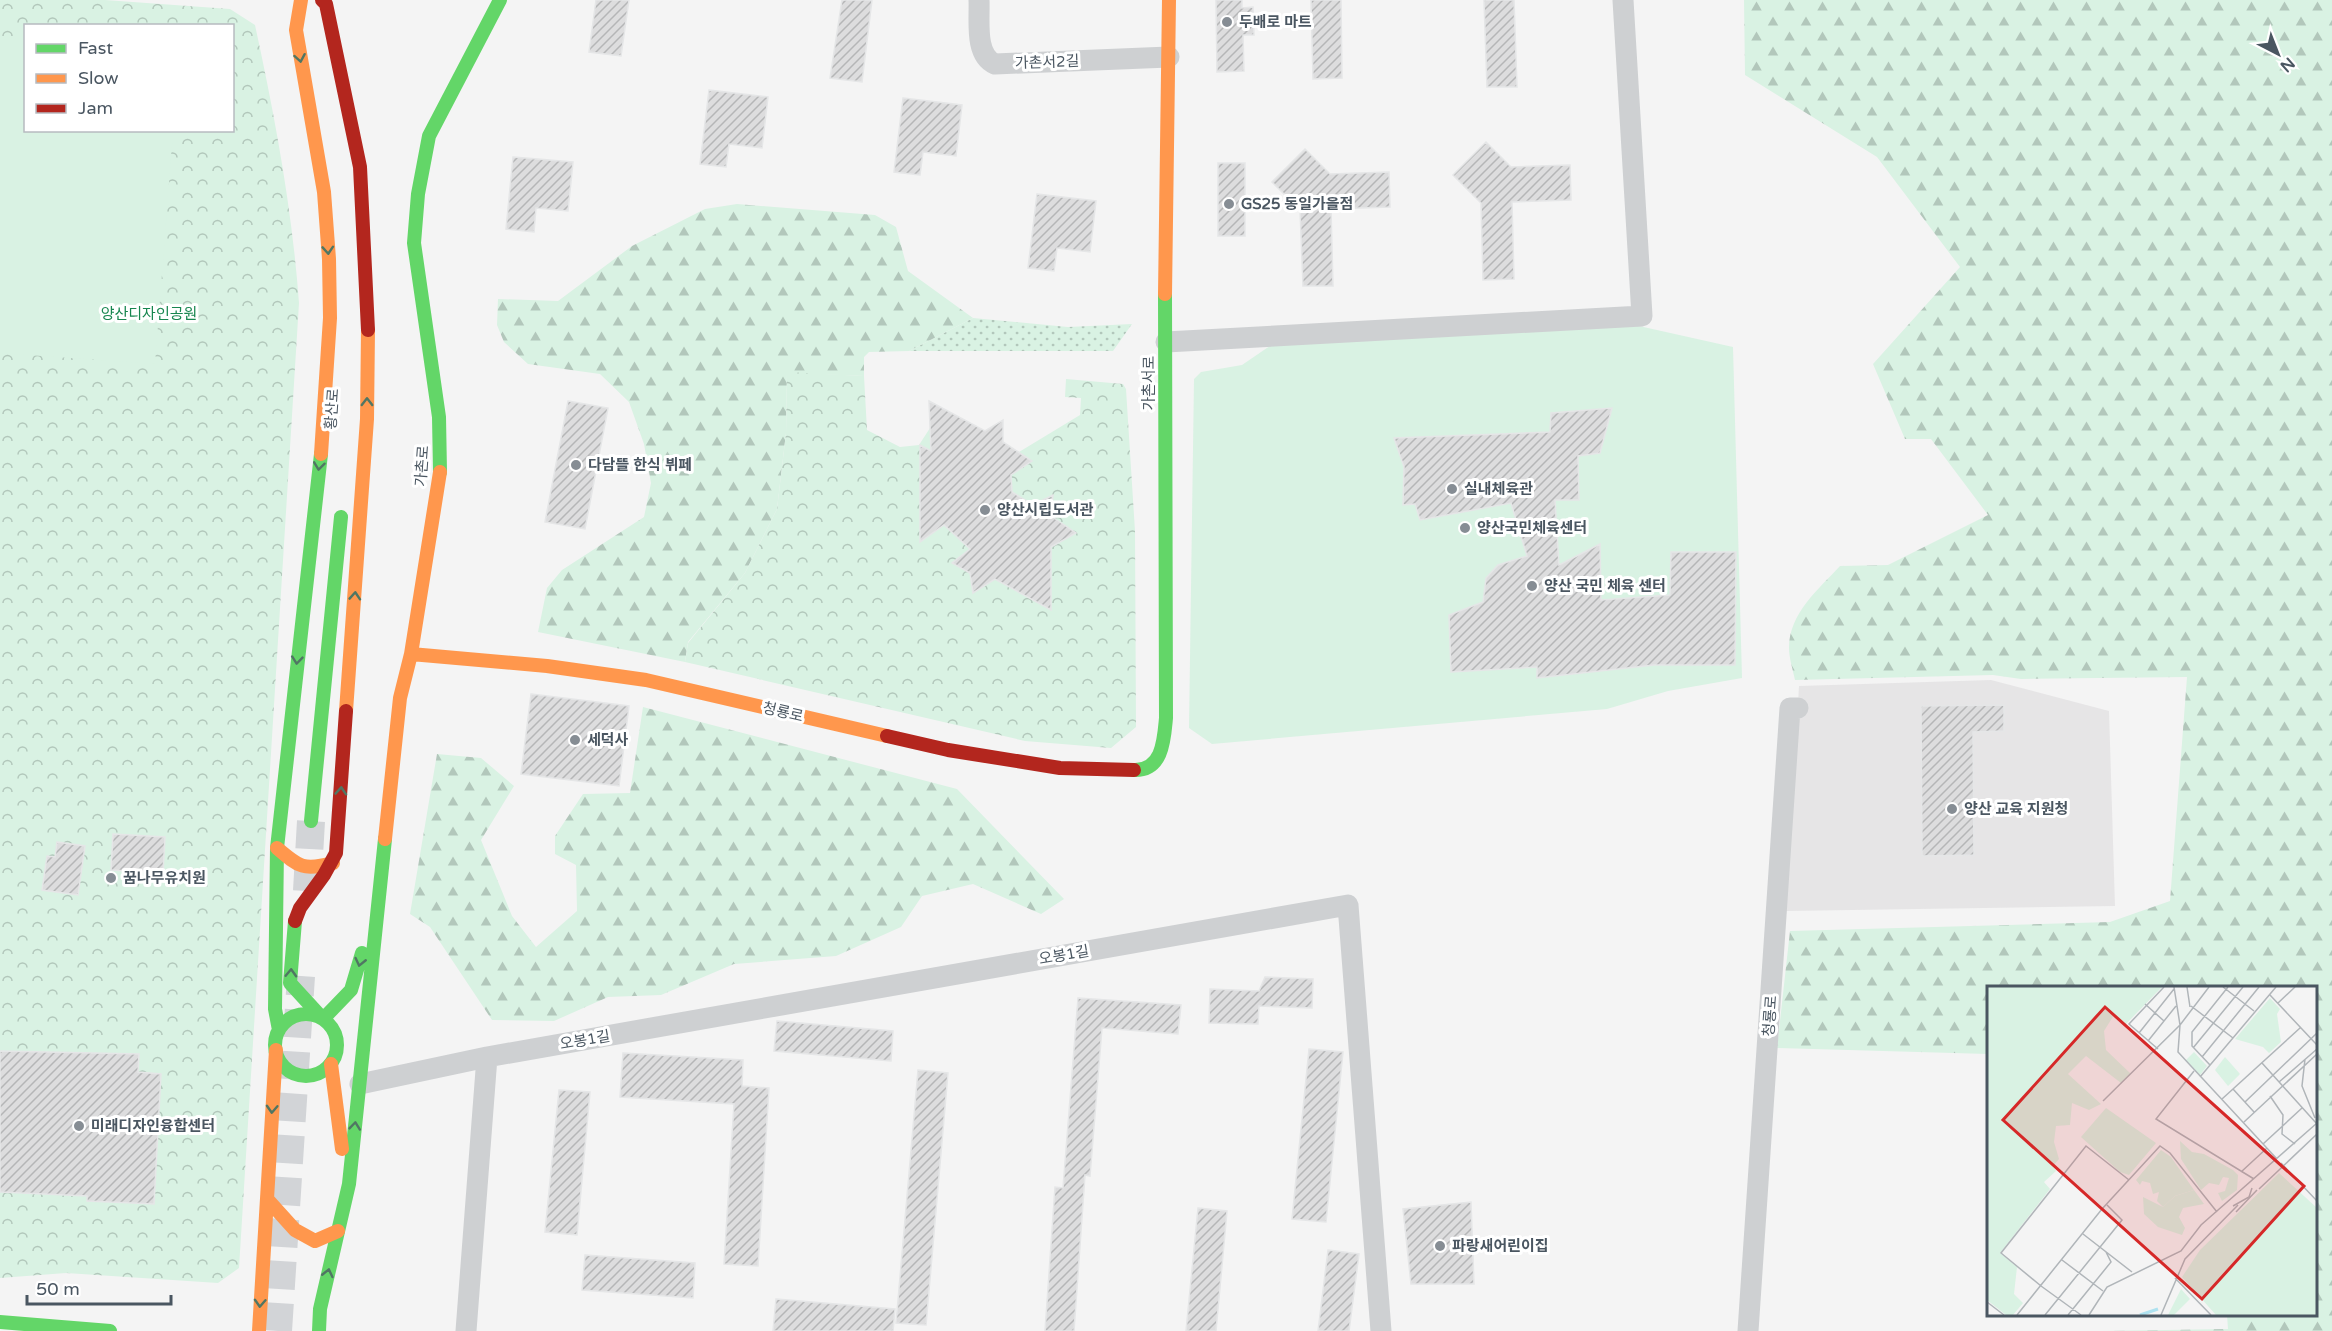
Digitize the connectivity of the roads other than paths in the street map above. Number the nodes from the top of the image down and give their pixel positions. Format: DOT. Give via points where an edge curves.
graph roads {
  1 [pos="301,0"];
  2 [pos="312,0"];
  3 [pos="322,0"];
  4 [pos="500,0"];
  5 [pos="979,0"];
  6 [pos="1169,0"];
  7 [pos="1623,0"];
  8 [pos="1168,57"];
  9 [pos="333,107"];
  10 [pos="348,213"];
  11 [pos="352,303"];
  12 [pos="1166,342"];
  13 [pos="343,501"];
  14 [pos="411,654"];
  15 [pos="1798,708"];
  16 [pos="1153,763"];
  17 [pos="390,803"];
  18 [pos="311,821"];
  19 [pos="277,848"];
  20 [pos="333,862"];
  21 [pos="323,1018"];
  22 [pos="279,1030"];
  23 [pos="276,1050"];
  24 [pos="487,1058"];
  25 [pos="331,1064"];
  26 [pos="360,1084"];
  27 [pos="349,1184"];
  28 [pos="267,1198"];
  29 [pos="338,1231"];
  30 [pos="0,1322"];
  31 [pos="110,1331"];
  32 [pos="259,1331"];
  33 [pos="319,1331"];
  34 [pos="466,1331"];
  35 [pos="1381,1331"];
  36 [pos="1748,1331"];
  1 -- 19 [label="main road, one-way" via="296,30 324,192 330,318 324,429"];
  2 -- 9 [label="main road"];
  20 -- 3 [label="main road, one-way" via="367,419 368,299 360,167 343,74"];
  4 -- 14 [label="main road, 가촌로" via="429,136 418,194 414,243 439,417 440,476"];
  5 -- 8 [label="street, 가촌서2길" via="981,46 986,59 995,64"];
  6 -- 8 [label="main road, 가촌서로"];
  7 -- 12 [label="street" via="1642,316"];
  8 -- 12 [label="main road, 가촌서로"];
  10 -- 11 [label="main road"];
  12 -- 16 [label="main road, 가촌서로" via="1166,718 1163,750"];
  13 -- 18 [label="main road"];
  14 -- 16 [label="main road, 청룡로" via="547,666 646,680 948,750 1060,768 1139,770"];
  14 -- 17 [label="main road, 가촌로" via="400,698"];
  15 -- 36 [label="street, 청룡로" via="1790,708"];
  17 -- 21 [label="main road, one-way" via="374,833 360,964 351,990"];
  17 -- 26 [label="main road, 가촌로"];
  19 -- 20 [label="main road" via="310,870"];
  19 -- 22 [label="main road" via="275,1009"];
  21 -- 20 [label="main road, one-way" via="290,983 298,910"];
  21 -- 22 [label="main road" via="303,1014 285,1022"];
  21 -- 25 [label="main road" via="331,1025 338,1044"];
  22 -- 23 [label="main road"];
  23 -- 25 [label="main road" via="285,1068 304,1076 323,1071"];
  23 -- 28 [label="main road, one-way"];
  24 -- 26 [label="street, 오봉1길"];
  24 -- 34 [label="street"];
  24 -- 35 [label="street, 오봉1길" via="1348,905"];
  25 -- 27 [label="main road"];
  27 -- 26 [label="main road, 가촌로, one-way"];
  27 -- 29 [label="main road"];
  28 -- 29 [label="main road" via="295,1230 315,1241"];
  28 -- 32 [label="main road, one-way"];
  33 -- 29 [label="main road, one-way" via="320,1309"];
  30 -- 31 [label="main road"];
}
